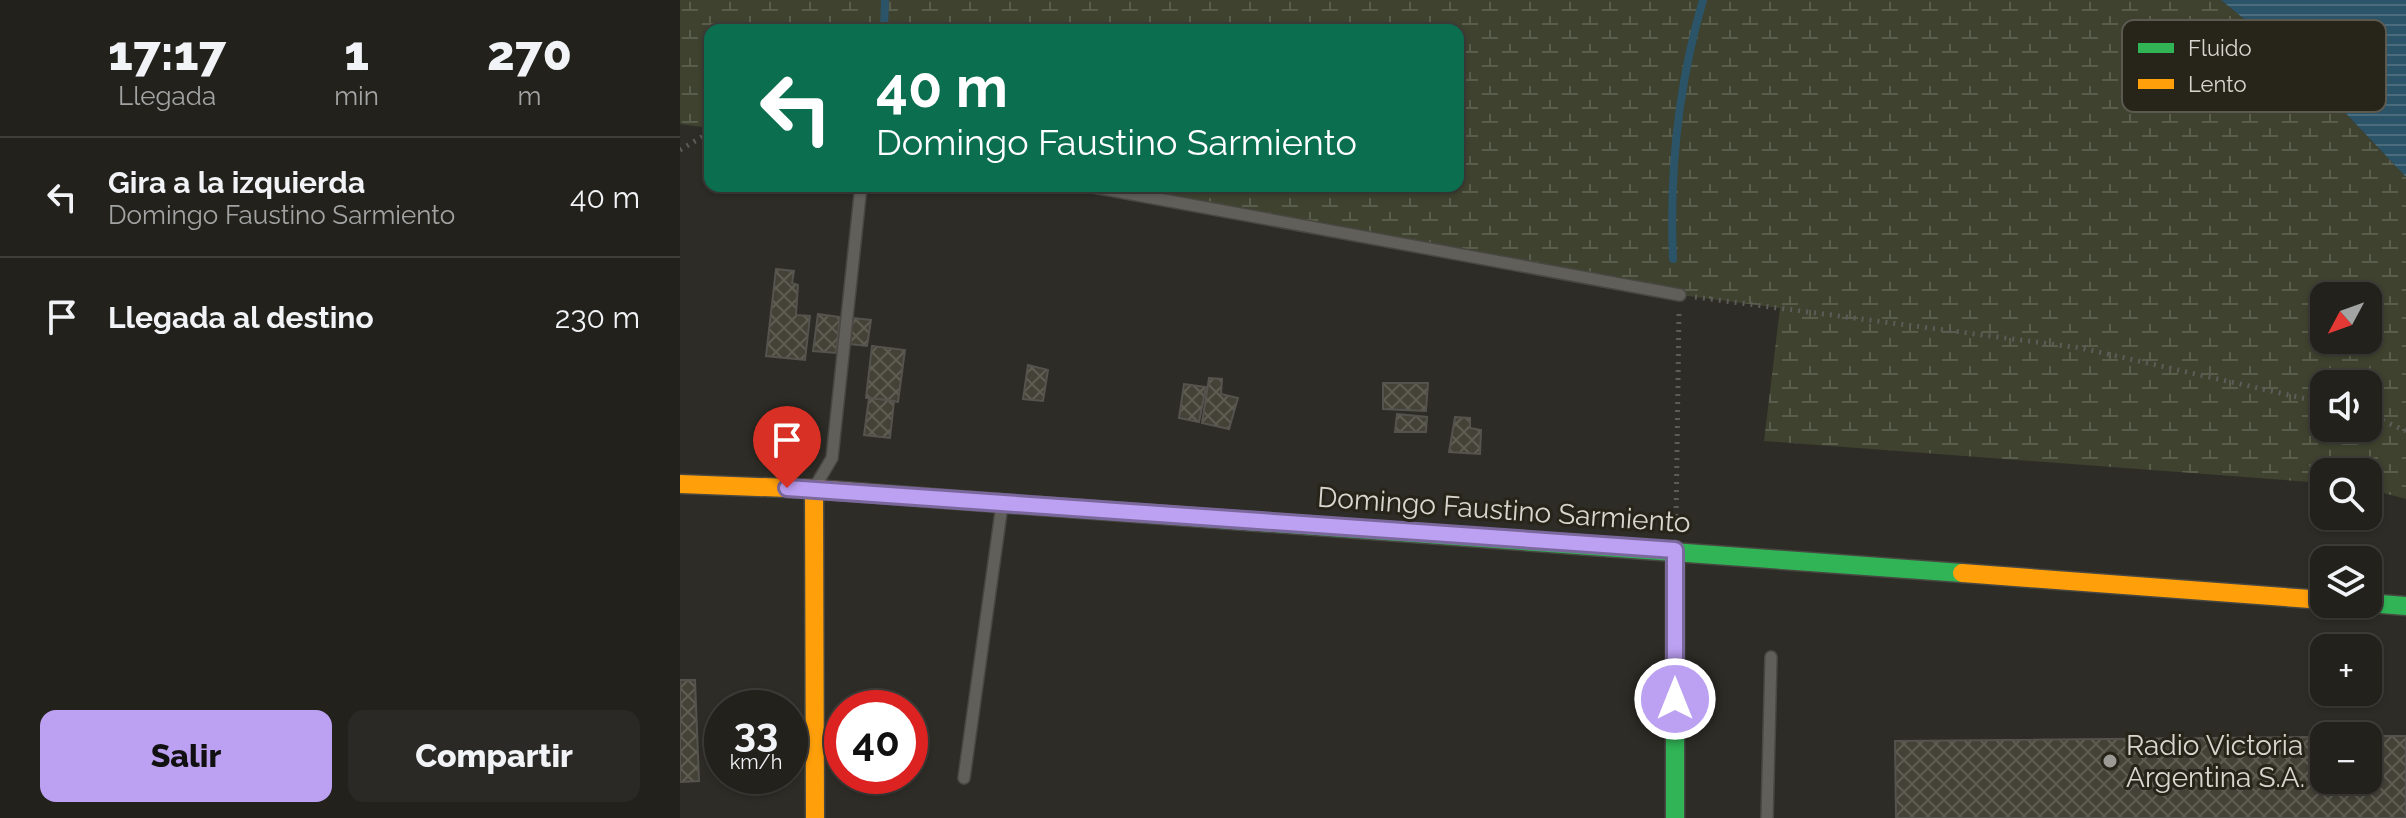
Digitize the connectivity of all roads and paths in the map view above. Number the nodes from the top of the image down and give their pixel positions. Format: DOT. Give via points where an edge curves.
graph roads {
  1 [pos="704,136"];
  2 [pos="680,150"];
  3 [pos="860,192"];
  4 [pos="1121,192"];
  5 [pos="1680,295"];
  6 [pos="2310,400"];
  7 [pos="2382,420"];
  8 [pos="2406,431"];
  9 [pos="680,484"];
  10 [pos="814,489"];
  11 [pos="1002,503"];
  12 [pos="1675,550"];
  13 [pos="2310,599"];
  14 [pos="2382,604"];
  15 [pos="2406,606"];
  16 [pos="1771,657"];
  17 [pos="964,778"];
  18 [pos="815,818"];
  19 [pos="1675,818"];
  20 [pos="1767,818"];
  1 -- 2 [label="path"];
  3 -- 10 [label="lane" via="832,458"];
  4 -- 5 [label="lane"];
  5 -- 6 [label="path" via="2081,348"];
  5 -- 12 [label="path"];
  7 -- 8 [label="path"];
  9 -- 10 [label="street, Domingo Faustino Sarmiento"];
  10 -- 11 [label="street, Domingo Faustino Sarmiento"];
  10 -- 18 [label="street"];
  11 -- 12 [label="street, Domingo Faustino Sarmiento"];
  11 -- 17 [label="lane"];
  12 -- 13 [label="street, Domingo Faustino Sarmiento"];
  12 -- 19 [label="street"];
  14 -- 15 [label="street"];
  16 -- 20 [label="lane"];
}
